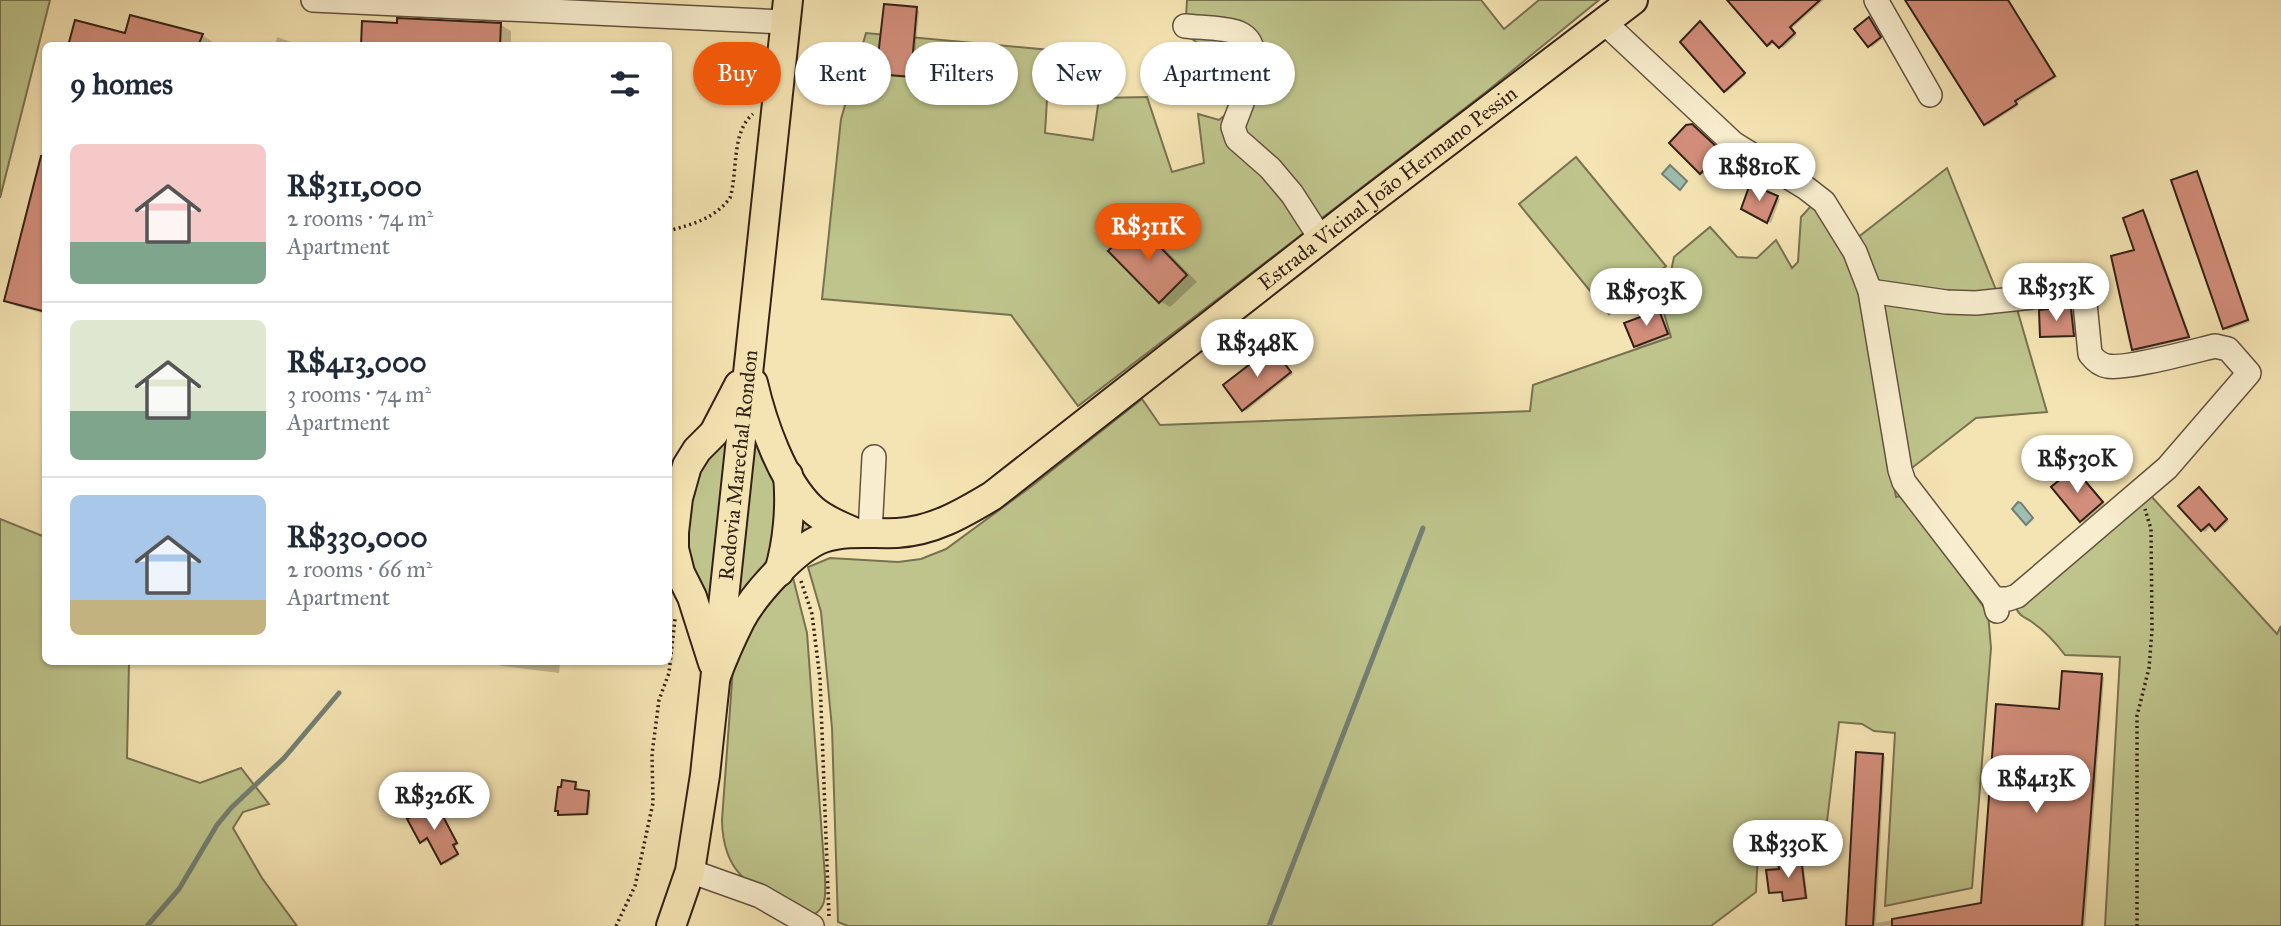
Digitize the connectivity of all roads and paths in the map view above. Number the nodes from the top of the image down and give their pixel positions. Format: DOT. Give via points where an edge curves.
graph roads {
  1 [pos="313,0"];
  2 [pos="1633,0"];
  3 [pos="1876,0"];
  4 [pos="787,11"];
  5 [pos="1605,23"];
  6 [pos="1185,26"];
  7 [pos="781,65"];
  8 [pos="1930,95"];
  9 [pos="770,105"];
  10 [pos="777,105"];
  11 [pos="672,230"];
  12 [pos="1321,239"];
  13 [pos="1870,291"];
  14 [pos="749,363"];
  15 [pos="742,428"];
  16 [pos="714,433"];
  17 [pos="770,441"];
  18 [pos="874,457"];
  19 [pos="788,475"];
  20 [pos="674,488"];
  21 [pos="2137,496"];
  22 [pos="672,521"];
  23 [pos="862,532"];
  24 [pos="672,541"];
  25 [pos="785,566"];
  26 [pos="752,603"];
  27 [pos="684,604"];
  28 [pos="723,610"];
  29 [pos="672,656"];
  30 [pos="670,665"];
  31 [pos="716,676"];
  32 [pos="690,871"];
  33 [pos="616,926"];
  34 [pos="671,926"];
  35 [pos="812,926"];
  36 [pos="829,926"];
  37 [pos="2137,926"];
  1 -- 4 [label="street" via="745,18"];
  2 -- 5 [label="main road, Estrada Vicinal João Hermano Pessin"];
  3 -- 8 [label="street"];
  4 -- 7 [label="main road, Rodovia Marechal Rondon"];
  5 -- 12 [label="main road, Estrada Vicinal João Hermano Pessin"];
  5 -- 13 [label="street" via="1733,143 1824,202 1855,252"];
  6 -- 12 [label="street" via="1237,32 1253,46 1252,70 1234,132 1292,194"];
  9 -- 11 [label="path" via="744,123 733,188 724,206 699,223"];
  10 -- 14 [label="main road, Rodovia Marechal Rondon"];
  12 -- 23 [label="main road, Estrada Vicinal João Hermano Pessin" via="992,496 929,527"];
  13 -- 21 [label="street" via="1904,482 1995,605 2017,596"];
  13 -- 21 [label="street" via="1976,303 2070,293 2085,303 2090,354 2107,366 2215,346 2228,349 2249,373"];
  14 -- 15 [label="main road, Rodovia Marechal Rondon"];
  14 -- 16 [label="main road"];
  14 -- 17 [label="main road, Estrada Vicinal João Hermano Pessin"];
  15 -- 16 [label="main road"];
  15 -- 17 [label="main road"];
  15 -- 28 [label="main road, Rodovia Marechal Rondon"];
  16 -- 20 [label="main road" via="692,457"];
  17 -- 19 [label="main road, Estrada Vicinal João Hermano Pessin"];
  18 -- 23 [label="street"];
  19 -- 23 [label="main road, Estrada Vicinal João Hermano Pessin" via="812,510"];
  19 -- 25 [label="main road"];
  20 -- 22 [label="main road"];
  21 -- 37 [label="path" via="2151,529 2152,618 2149,668 2137,716"];
  23 -- 25 [label="main road, Estrada Vicinal João Hermano Pessin" via="813,542"];
  24 -- 27 [label="main road"];
  25 -- 26 [label="main road"];
  25 -- 36 [label="path" via="813,614 820,679"];
  26 -- 28 [label="main road"];
  26 -- 31 [label="main road"];
  27 -- 28 [label="main road"];
  27 -- 29 [label="path"];
  27 -- 31 [label="main road"];
  28 -- 31 [label="main road, Rodovia Marechal Rondon"];
  30 -- 33 [label="path" via="659,700 652,754 653,803 635,886"];
  31 -- 32 [label="main road, Rodovia Marechal Rondon"];
  32 -- 34 [label="main road, Rodovia Marechal Rondon"];
  32 -- 35 [label="street" via="760,896"];
}
